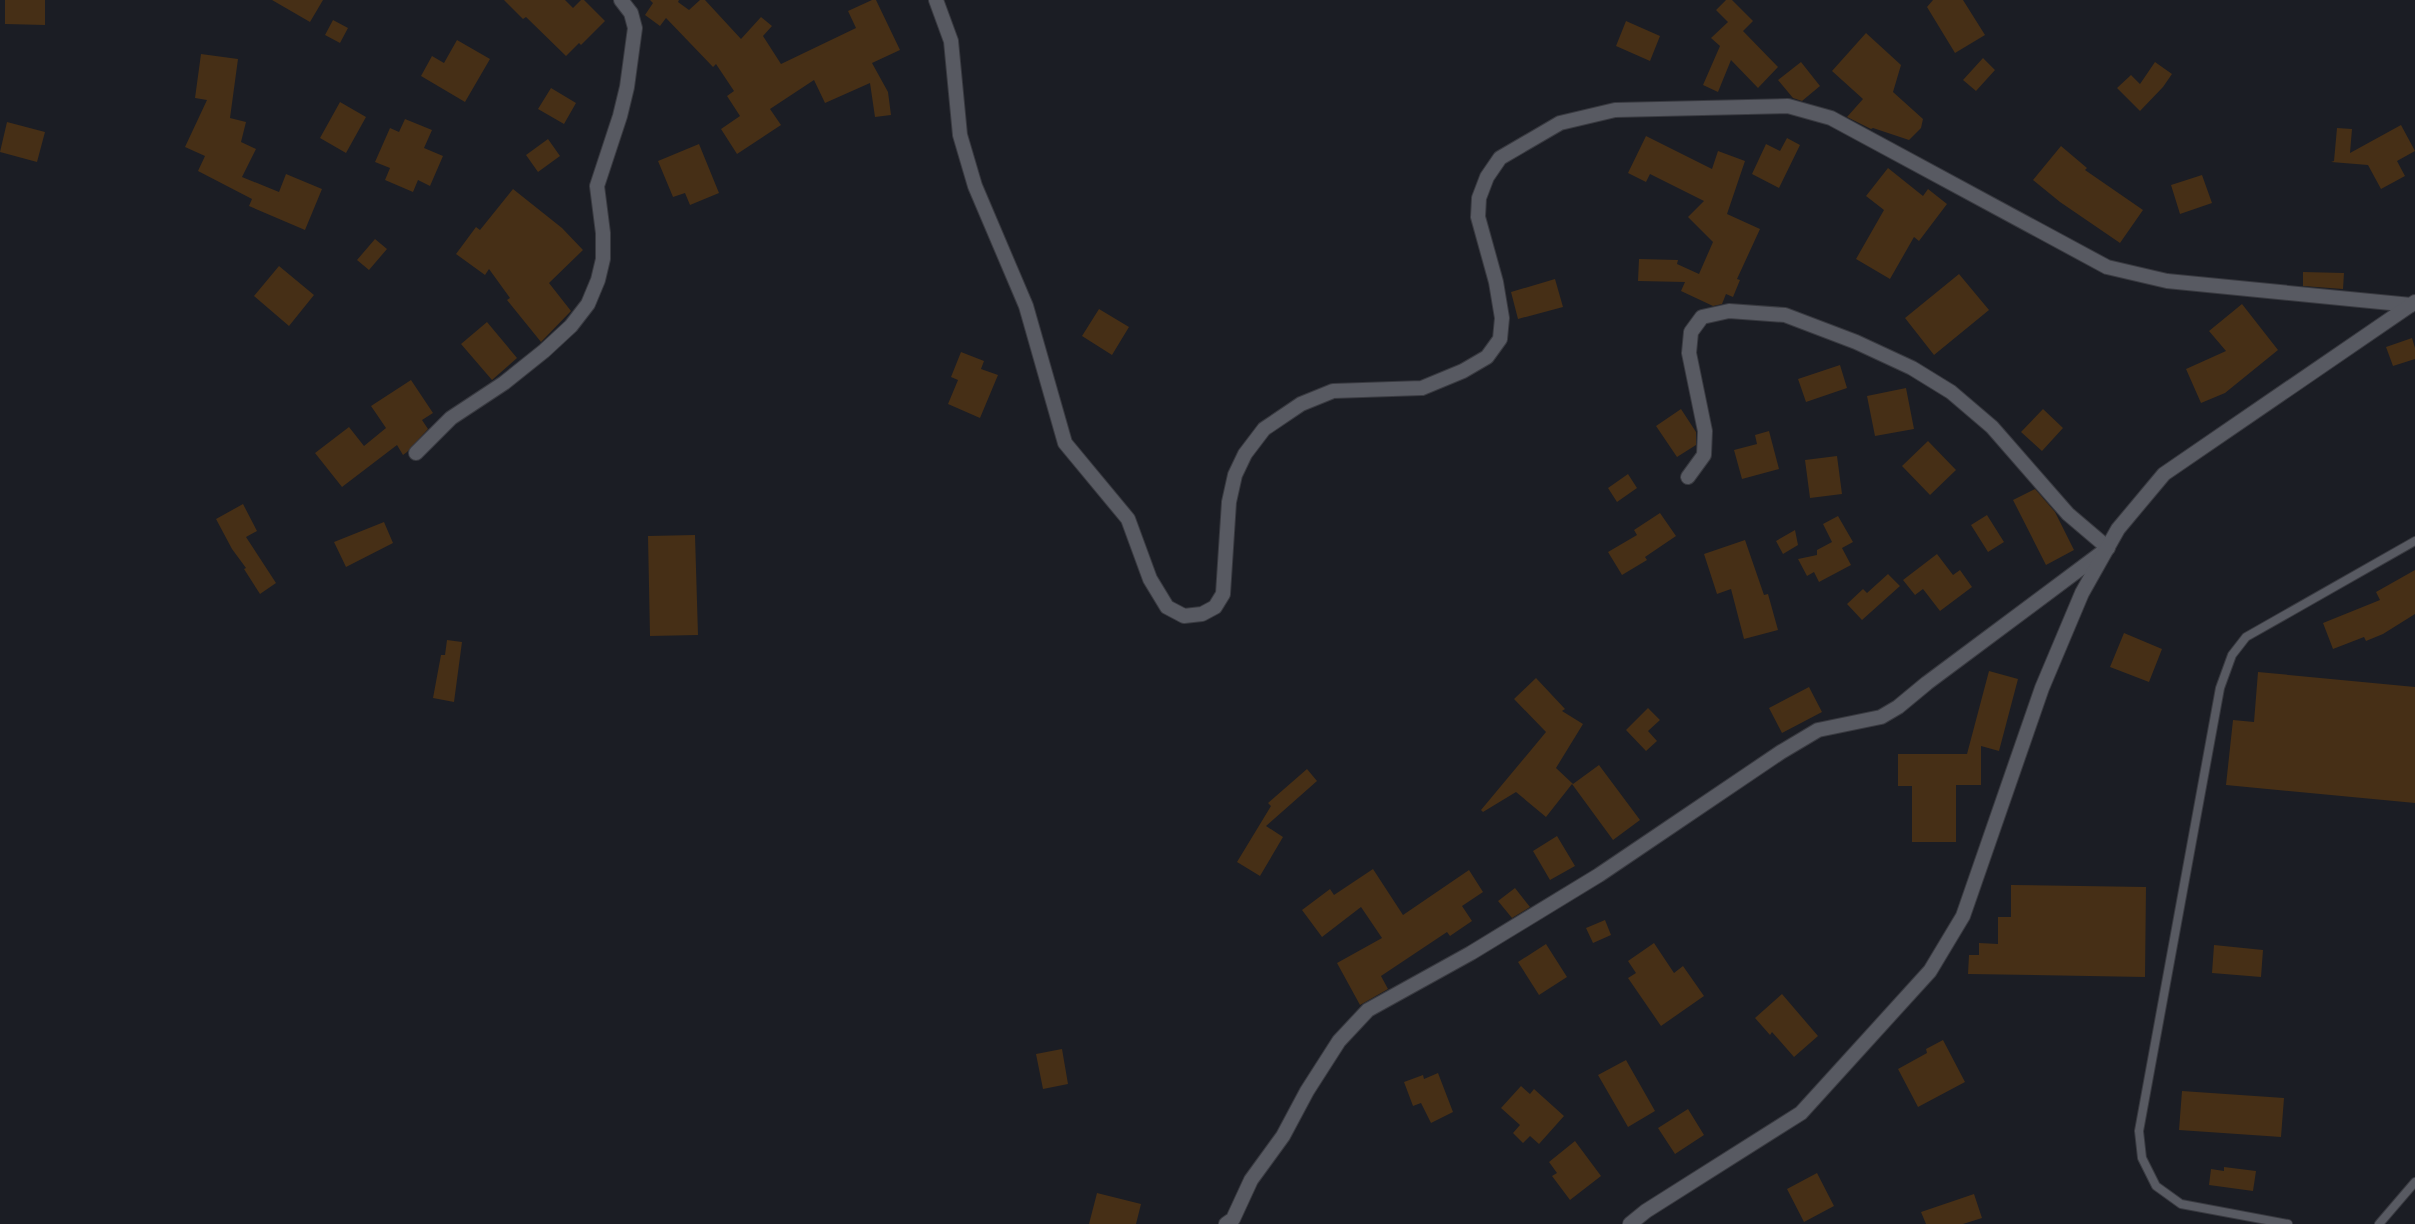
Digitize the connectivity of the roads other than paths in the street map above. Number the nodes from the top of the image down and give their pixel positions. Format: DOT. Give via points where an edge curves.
graph roads {
  1 [pos="621,0"];
  2 [pos="936,0"];
  3 [pos="2413,304"];
  4 [pos="416,453"];
  5 [pos="1688,477"];
  6 [pos="2415,540"];
  7 [pos="2108,548"];
  8 [pos="2415,1182"];
  9 [pos="1226,1224"];
  10 [pos="1630,1224"];
  11 [pos="2288,1224"];
  12 [pos="2379,1224"];
  1 -- 4 [label="street" via="631,13 635,28 627,88 597,186 603,259 588,304 571,326 544,351 504,383 451,418"];
  2 -- 3 [label="street" via="950,41 960,135 976,186 1026,306 1065,443 1128,519 1150,579 1166,607 1184,616 1202,614 1215,608 1223,594 1229,502 1235,476 1245,454 1264,429 1301,404 1333,392 1422,388 1487,357 1500,339 1502,318 1478,217 1479,198 1487,177 1500,158 1560,123 1615,110 1788,106 1831,118 2106,267 2167,280"];
  3 -- 7 [label="street" via="2164,474 2118,529"];
  5 -- 7 [label="street" via="1704,455 1705,431 1690,353 1691,332 1702,317 1729,310 1785,315 1856,342 1912,368 1951,392 1992,427 2068,514"];
  6 -- 11 [label="lane" via="2246,637 2232,655 2220,688 2139,1132 2142,1158 2156,1186 2181,1204"];
  7 -- 9 [label="street" via="1898,707 1881,717 1818,730 1599,875 1471,953 1368,1010 1339,1041 1283,1136 1252,1180 1233,1219"];
  7 -- 10 [label="street" via="2082,593 2042,688 1963,916 1930,971 1801,1113"];
  8 -- 12 [label="lane"];
}
